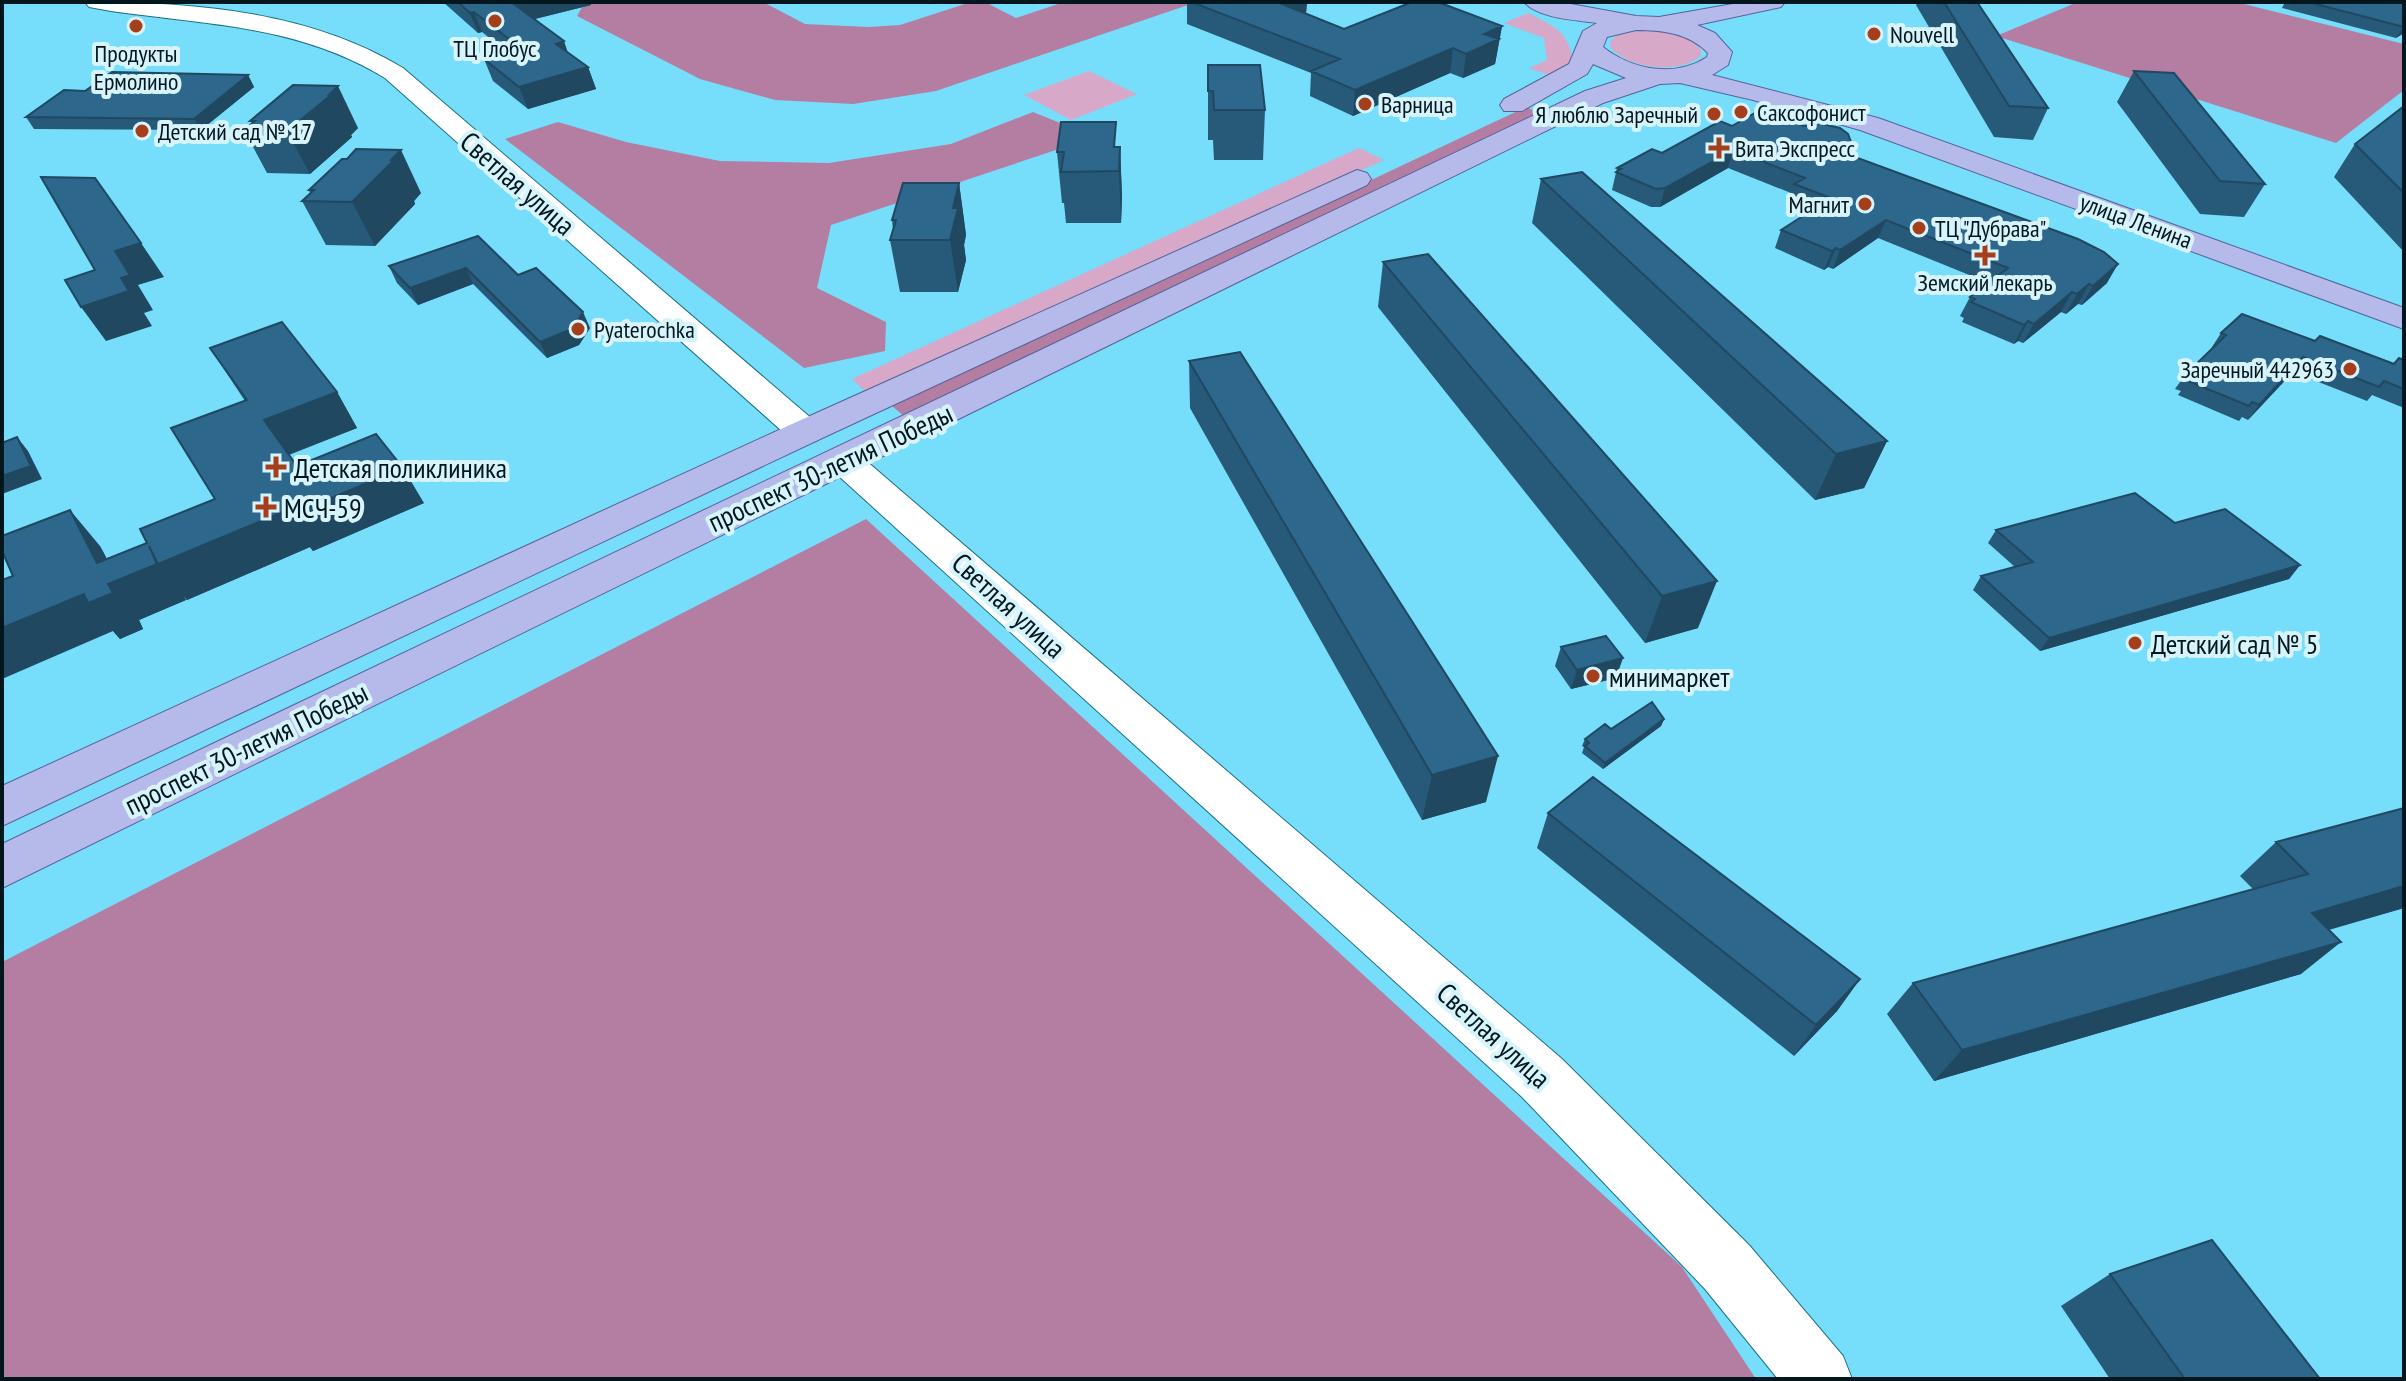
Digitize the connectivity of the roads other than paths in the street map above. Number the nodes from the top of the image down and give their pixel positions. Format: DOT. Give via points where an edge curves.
graph roads {
  1 [pos="97,2"];
  2 [pos="1514,2"];
  3 [pos="1536,2"];
  4 [pos="1773,2"];
  5 [pos="1643,23"];
  6 [pos="1590,46"];
  7 [pos="1718,49"];
  8 [pos="1669,75"];
  9 [pos="1869,124"];
  10 [pos="2404,319"];
  11 [pos="824,447"];
  12 [pos="2,807"];
  13 [pos="2,867"];
  14 [pos="1820,1379"];
  1 -- 11 [label="street, Светлая улица" via="297,29 370,56"];
  2 -- 6 [label="main road"];
  3 -- 5 [label="main road"];
  4 -- 5 [label="main road" via="1719,15"];
  4 -- 7 [label="main road"];
  5 -- 6 [label="main road" via="1601,29"];
  5 -- 7 [label="main road, улица Ленина" via="1692,31"];
  6 -- 8 [label="main road, улица Ленина" via="1616,67"];
  6 -- 11 [label="main road, проспект 30-летия Победы" via="1578,69 1558,83"];
  7 -- 8 [label="main road, проспект 30-летия Победы" via="1719,60 1711,68"];
  7 -- 9 [label="main road, улица Ленина"];
  8 -- 9 [label="main road, улица Ленина"];
  8 -- 11 [label="main road, проспект 30-летия Победы" via="1594,97"];
  9 -- 10 [label="main road, улица Ленина"];
  11 -- 12 [label="main road, проспект 30-летия Победы"];
  11 -- 13 [label="main road, проспект 30-летия Победы" via="688,533"];
  11 -- 14 [label="street, Светлая улица" via="1542,1078 1727,1267"];
}
